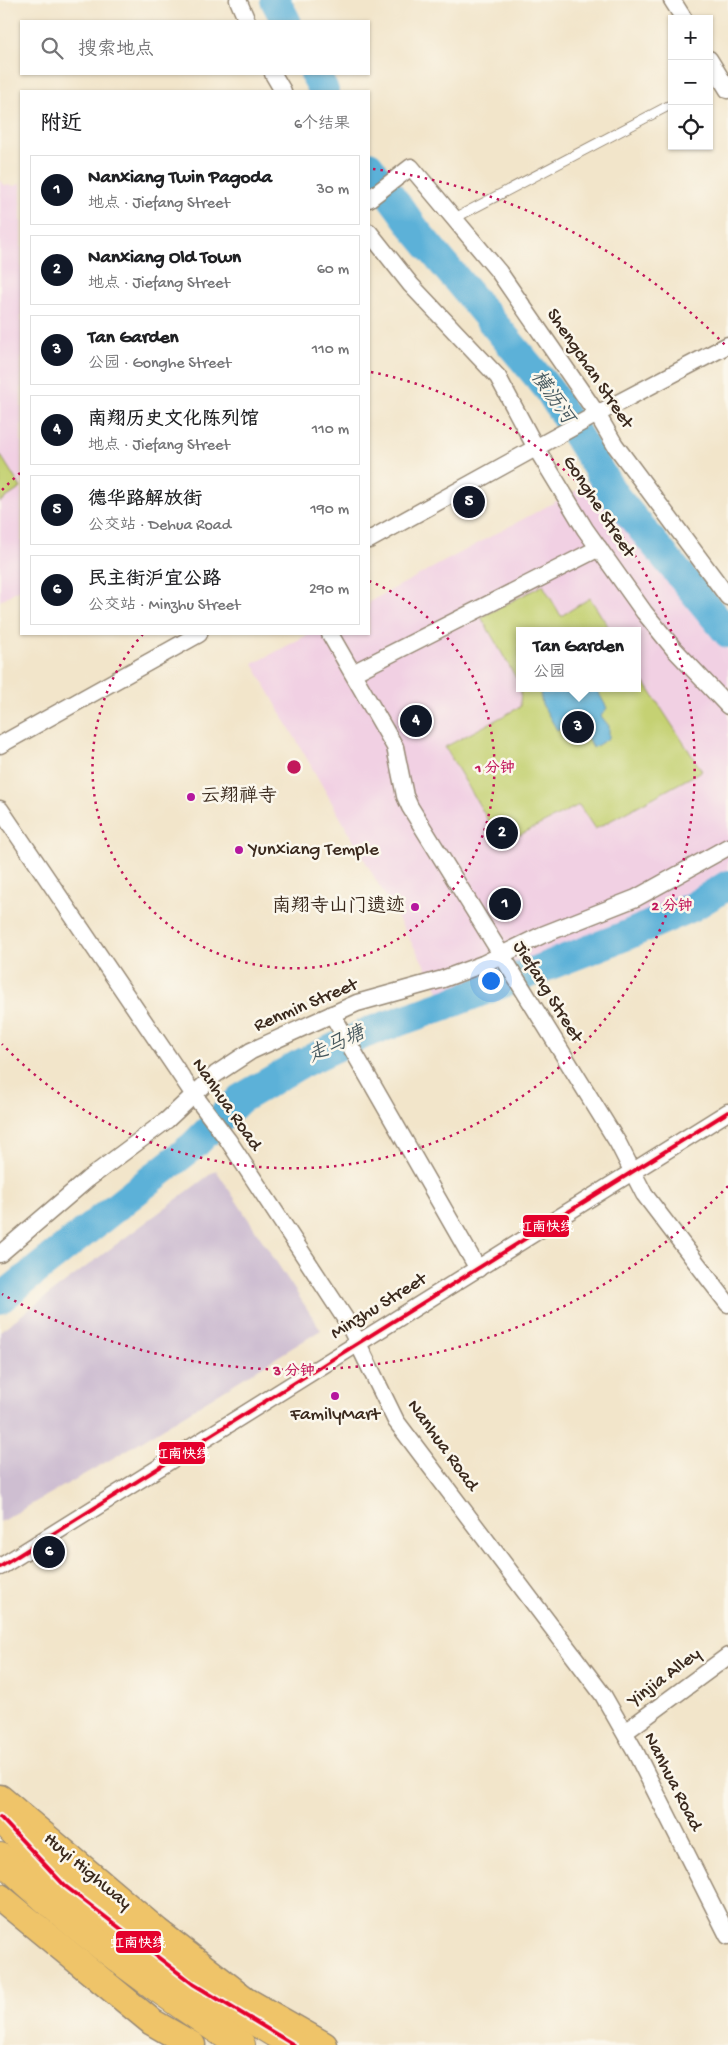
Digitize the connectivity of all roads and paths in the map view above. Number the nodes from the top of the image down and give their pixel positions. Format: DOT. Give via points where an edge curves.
graph roads {
  1 [pos="238,0"];
  2 [pos="672,0"];
  3 [pos="681,15"];
  4 [pos="248,20"];
  5 [pos="709,60"];
  6 [pos="274,75"];
  7 [pos="719,84"];
  8 [pos="282,90"];
  9 [pos="670,105"];
  10 [pos="370,197"];
  11 [pos="456,218"];
  12 [pos="370,233"];
  13 [pos="728,345"];
  14 [pos="597,414"];
  15 [pos="536,448"];
  16 [pos="370,539"];
  17 [pos="599,548"];
  18 [pos="728,598"];
  19 [pos="197,635"];
  20 [pos="331,635"];
  21 [pos="353,673"];
  22 [pos="728,706"];
  23 [pos="0,745"];
  24 [pos="0,809"];
  25 [pos="728,847"];
  26 [pos="501,956"];
  27 [pos="336,1021"];
  28 [pos="194,1096"];
  29 [pos="728,1112"];
  30 [pos="633,1172"];
  31 [pos="0,1254"];
  32 [pos="478,1269"];
  33 [pos="728,1304"];
  34 [pos="360,1343"];
  35 [pos="0,1566"];
  36 [pos="728,1656"];
  37 [pos="625,1732"];
  38 [pos="0,1798"];
  39 [pos="0,1817"];
  40 [pos="0,1857"];
  41 [pos="0,1897"];
  42 [pos="728,1936"];
  43 [pos="192,2045"];
  44 [pos="241,2045"];
  45 [pos="294,2045"];
  46 [pos="324,2045"];
  1 -- 4 [label="street"];
  2 -- 3 [label="street"];
  5 -- 7 [label="street"];
  6 -- 8 [label="street"];
  9 -- 11 [label="lane"];
  10 -- 11 [label="street, Shengchan Street" via="406,171"];
  11 -- 14 [label="street, Shengchan Street" via="499,272"];
  12 -- 15 [label="street, Gonghe Street" via="411,285 498,377"];
  13 -- 14 [label="street"];
  14 -- 15 [label="street"];
  14 -- 18 [label="street, Shengchan Street" via="615,445"];
  15 -- 16 [label="street"];
  15 -- 17 [label="street, Gonghe Street" via="584,529"];
  17 -- 21 [label="street"];
  17 -- 22 [label="street, Gonghe Street" via="674,650"];
  19 -- 23 [label="street"];
  20 -- 21 [label="street, Jiefang Street"];
  21 -- 26 [label="street, Jiefang Street" via="395,747 402,786 410,807"];
  24 -- 28 [label="street, Nanhua Road"];
  25 -- 26 [label="street, Renmin Street" via="636,898 542,935"];
  26 -- 27 [label="street, Renmin Street" via="443,979 357,1003"];
  26 -- 30 [label="street, Jiefang Street"];
  27 -- 28 [label="street, Renmin Street" via="251,1051 229,1064"];
  27 -- 32 [label="street"];
  28 -- 31 [label="street, Renmin Street" via="88,1179"];
  28 -- 34 [label="street, Nanhua Road" via="228,1140"];
  29 -- 30 [label="street, Minzhu Street"];
  30 -- 32 [label="street, Minzhu Street"];
  30 -- 33 [label="street, Jiefang Street" via="644,1194"];
  32 -- 34 [label="street, Minzhu Street"];
  34 -- 35 [label="street, Minzhu Street"];
  34 -- 37 [label="street, Nanhua Road" via="396,1421 590,1676"];
  36 -- 37 [label="street, Yinjia Alley"];
  37 -- 42 [label="street, Nanhua Road"];
  38 -- 46 [label="main road, Huyi Highway" via="157,1931 247,2001"];
  39 -- 45 [label="highway" via="65,1886 193,1984"];
  40 -- 44 [label="highway" via="44,1900 171,1999"];
  41 -- 43 [label="main road" via="152,2022"];
}
